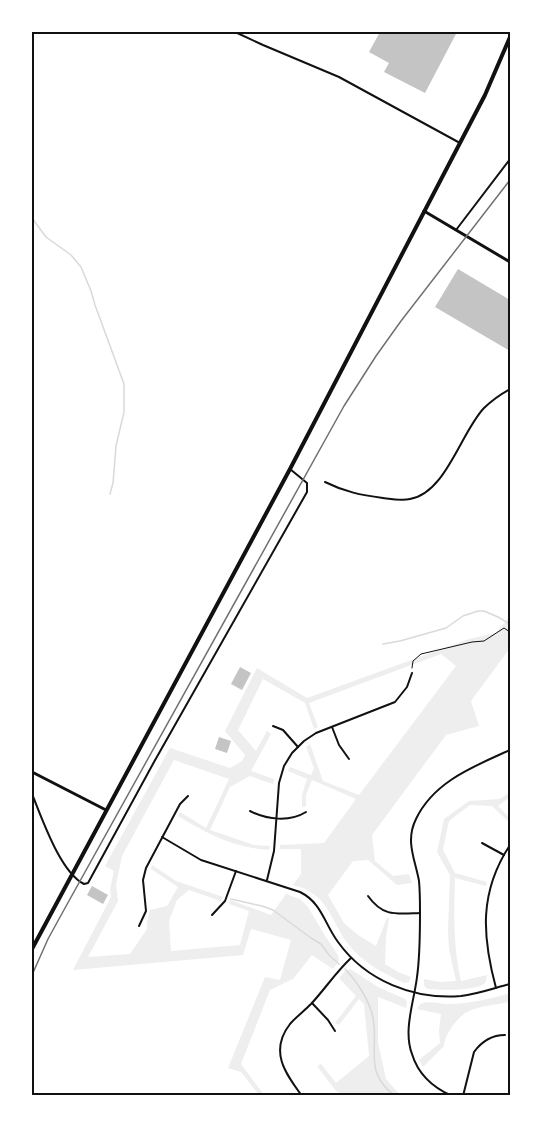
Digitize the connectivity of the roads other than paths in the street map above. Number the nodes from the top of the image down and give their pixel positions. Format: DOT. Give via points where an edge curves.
graph roads {
  1 [pos="235,32"];
  2 [pos="510,37"];
  3 [pos="460,142"];
  4 [pos="510,159"];
  5 [pos="424,211"];
  6 [pos="456,230"];
  7 [pos="510,262"];
  8 [pos="510,389"];
  9 [pos="290,469"];
  10 [pos="325,482"];
  11 [pos="412,673"];
  12 [pos="273,726"];
  13 [pos="332,727"];
  14 [pos="298,747"];
  15 [pos="510,750"];
  16 [pos="350,759"];
  17 [pos="32,772"];
  18 [pos="32,794"];
  19 [pos="188,796"];
  20 [pos="106,810"];
  21 [pos="250,811"];
  22 [pos="306,812"];
  23 [pos="276,818"];
  24 [pos="162,837"];
  25 [pos="482,843"];
  26 [pos="510,845"];
  27 [pos="504,855"];
  28 [pos="236,871"];
  29 [pos="72,874"];
  30 [pos="267,881"];
  31 [pos="368,896"];
  32 [pos="420,913"];
  33 [pos="212,915"];
  34 [pos="139,926"];
  35 [pos="32,949"];
  36 [pos="351,958"];
  37 [pos="510,984"];
  38 [pos="496,988"];
  39 [pos="415,993"];
  40 [pos="312,1003"];
  41 [pos="335,1031"];
  42 [pos="505,1035"];
  43 [pos="302,1095"];
  44 [pos="452,1095"];
  45 [pos="463,1095"];
  1 -- 3 [label="street" via="339,77"];
  2 -- 3 [label="main road"];
  3 -- 5 [label="main road"];
  4 -- 6 [label="street"];
  5 -- 6 [label="main road"];
  5 -- 9 [label="main road"];
  6 -- 7 [label="main road"];
  8 -- 10 [label="street" via="484,408 442,476 424,494 391,499 359,495"];
  9 -- 20 [label="main road"];
  9 -- 29 [label="street" via="305,481 307,492 89,882 84,884"];
  11 -- 13 [label="street" via="407,687 394,702"];
  12 -- 14 [label="street" via="283,730"];
  13 -- 14 [label="street"];
  13 -- 16 [label="street"];
  14 -- 23 [label="street" via="281,774"];
  15 -- 32 [label="street" via="460,774 436,792 417,815 410,842"];
  17 -- 20 [label="main road"];
  18 -- 29 [label="street" via="59,855"];
  19 -- 24 [label="street"];
  20 -- 29 [label="main road"];
  21 -- 23 [label="street"];
  22 -- 23 [label="street" via="296,818"];
  23 -- 30 [label="street"];
  24 -- 28 [label="street" via="201,860"];
  24 -- 34 [label="street" via="144,875 146,911"];
  25 -- 27 [label="street"];
  26 -- 27 [label="street"];
  27 -- 38 [label="street" via="490,889 485,923 487,954"];
  28 -- 30 [label="street"];
  28 -- 33 [label="street" via="225,901"];
  29 -- 35 [label="main road"];
  30 -- 36 [label="street" via="312,899"];
  31 -- 32 [label="street" via="388,913"];
  32 -- 39 [label="street"];
  36 -- 39 [label="street" via="385,982"];
  36 -- 40 [label="street"];
  37 -- 38 [label="street"];
  38 -- 39 [label="street" via="463,996"];
  39 -- 44 [label="street" via="409,1027 412,1055 429,1081"];
  40 -- 41 [label="street"];
  40 -- 43 [label="street" via="288,1027 280,1048 283,1069"];
  42 -- 45 [label="street" via="486,1040 474,1052"];
}
